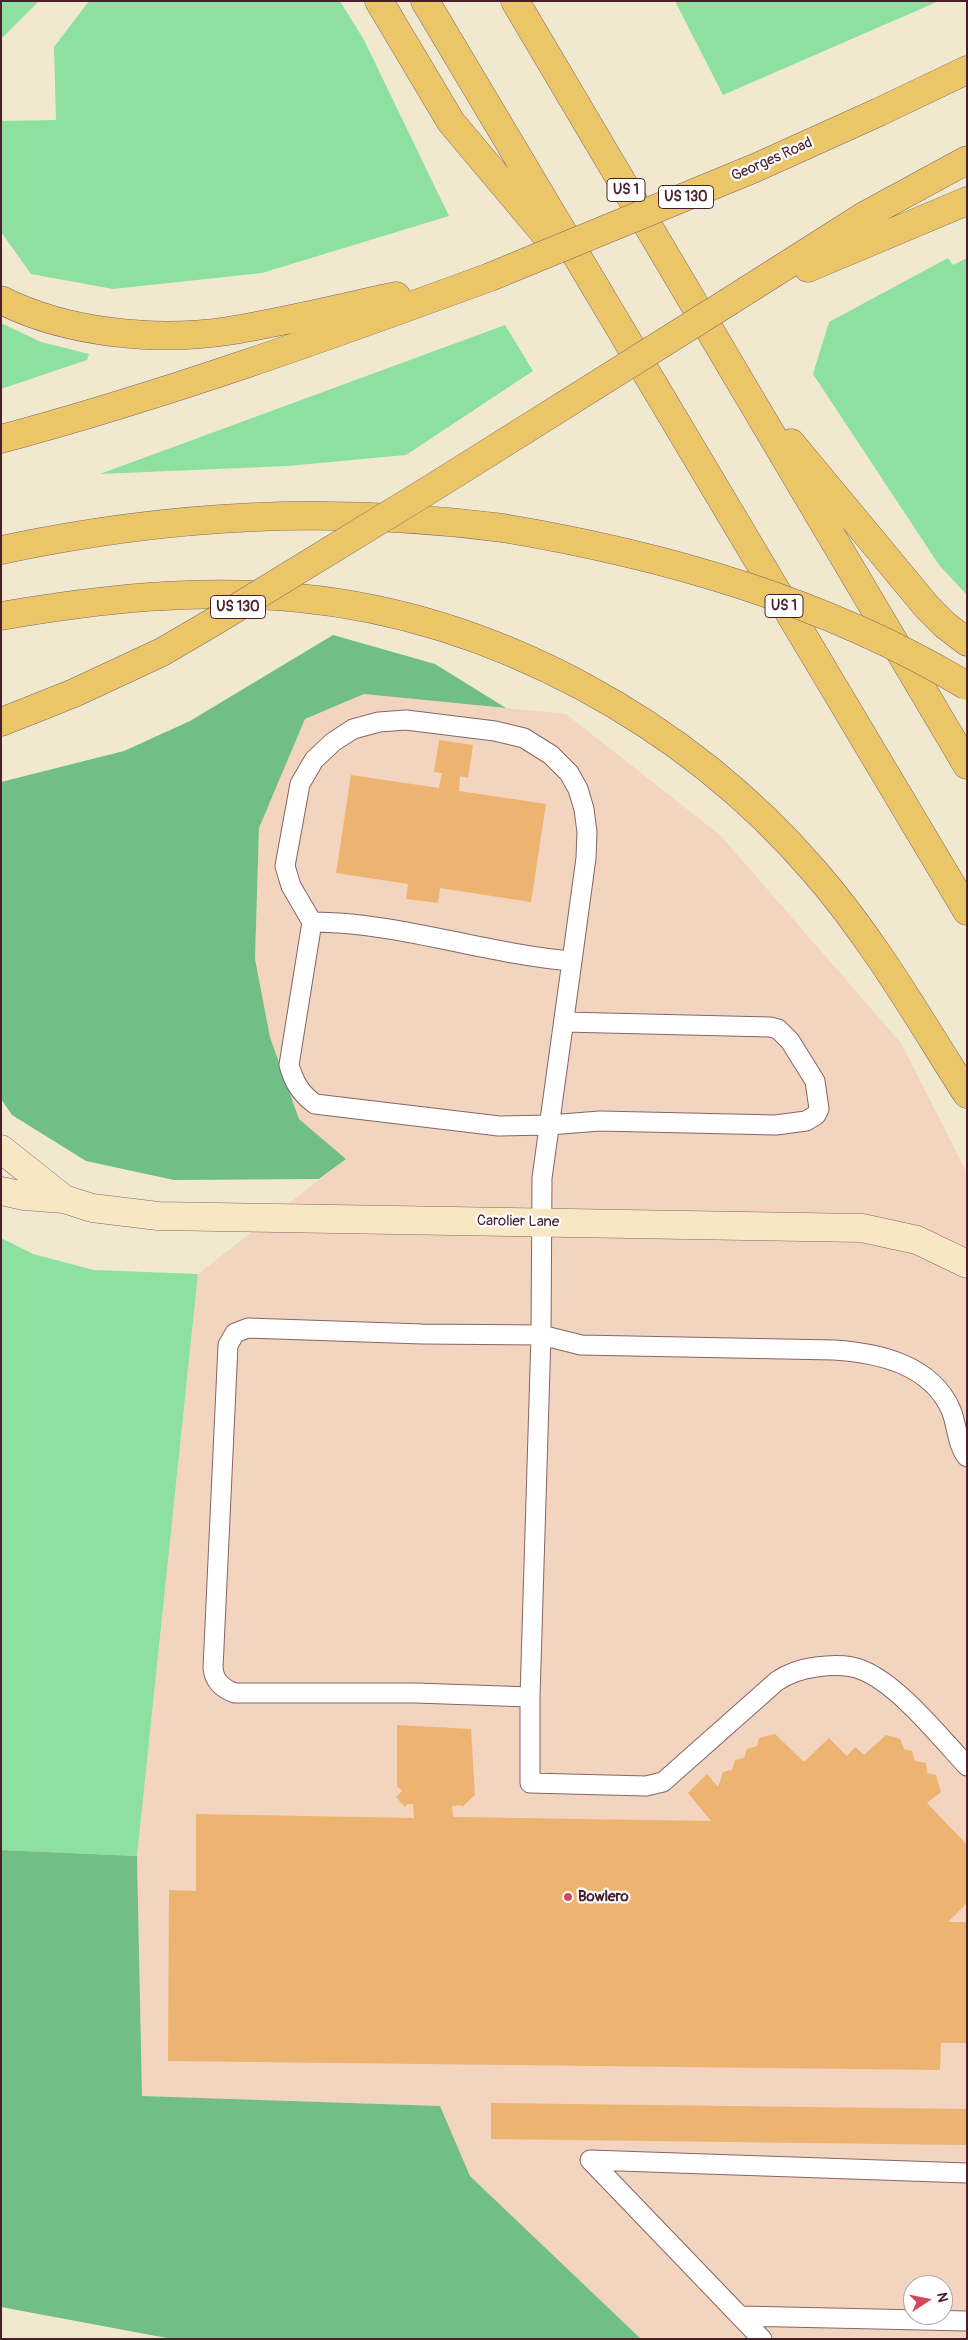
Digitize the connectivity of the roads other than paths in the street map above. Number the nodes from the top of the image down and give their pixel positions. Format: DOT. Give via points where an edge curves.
graph roads {
  1 [pos="379,1"];
  2 [pos="425,1"];
  3 [pos="514,1"];
  4 [pos="967,70"];
  5 [pos="967,160"];
  6 [pos="967,201"];
  7 [pos="490,276"];
  8 [pos="1,300"];
  9 [pos="601,300"];
  10 [pos="730,301"];
  11 [pos="737,378"];
  12 [pos="1,438"];
  13 [pos="1,550"];
  14 [pos="1,616"];
  15 [pos="967,642"];
  16 [pos="967,686"];
  17 [pos="1,722"];
  18 [pos="967,766"];
  19 [pos="967,911"];
  20 [pos="312,922"];
  21 [pos="572,962"];
  22 [pos="564,1022"];
  23 [pos="967,1094"];
  24 [pos="549,1125"];
  25 [pos="1,1149"];
  26 [pos="1,1191"];
  27 [pos="64,1199"];
  28 [pos="541,1222"];
  29 [pos="967,1264"];
  30 [pos="541,1335"];
  31 [pos="967,1457"];
  32 [pos="530,1697"];
  33 [pos="967,1766"];
  34 [pos="967,2173"];
  35 [pos="740,2316"];
  36 [pos="967,2321"];
  37 [pos="762,2339"];
  1 -- 9 [label="highway" via="450,122"];
  2 -- 9 [label="highway, US 1"];
  3 -- 11 [label="highway, US 1"];
  4 -- 7 [label="highway, Georges Road / US 130, bridge" via="755,168"];
  5 -- 10 [label="highway, US 130" via="864,216"];
  6 -- 10 [label="highway"];
  7 -- 8 [label="highway" via="251,326 201,333 125,333 83,328 30,313"];
  7 -- 12 [label="highway, US 130" via="323,338 127,403"];
  9 -- 19 [label="highway, US 1"];
  10 -- 17 [label="highway, US 130, bridge" via="323,556 162,652"];
  11 -- 15 [label="highway" via="927,606"];
  11 -- 18 [label="highway, US 1"];
  13 -- 16 [label="highway, bridge" via="118,529 242,516 363,516 503,528 630,552 758,591 860,631"];
  14 -- 23 [label="highway" via="110,599 178,594 300,598 436,626 501,647 532,661 624,711 671,742 728,786 777,832 844,907"];
  20 -- 21 [label="lane" via="347,922"];
  20 -- 21 [label="lane" via="291,886 286,866 300,784 314,760 353,729 379,722 406,720 495,731 524,738 551,755 569,773 578,789 587,832"];
  20 -- 24 [label="lane" via="289,1065 294,1082 304,1096 316,1104 338,1108 499,1126"];
  21 -- 22 [label="lane"];
  22 -- 24 [label="lane"];
  22 -- 24 [label="lane" via="770,1027 790,1042 815,1082 818,1109 816,1115 806,1121 776,1126 600,1121"];
  24 -- 28 [label="lane" via="542,1178"];
  25 -- 27 [label="street, Carolier Lane"];
  26 -- 27 [label="street, Carolier Lane"];
  27 -- 28 [label="street, Carolier Lane" via="92,1208 158,1216"];
  28 -- 29 [label="street, Carolier Lane" via="862,1228 917,1240"];
  28 -- 30 [label="lane"];
  30 -- 31 [label="lane" via="581,1345 834,1350 882,1356 917,1372 947,1401"];
  30 -- 32 [label="lane"];
  30 -- 32 [label="lane" via="248,1328 235,1333 228,1345 214,1668 220,1684 235,1693"];
  32 -- 33 [label="lane" via="530,1783 646,1786 663,1782 777,1681 797,1670 837,1665 851,1666 873,1675 896,1693"];
  34 -- 35 [label="lane" via="590,2160"];
  35 -- 36 [label="lane"];
  35 -- 37 [label="lane"];
}
